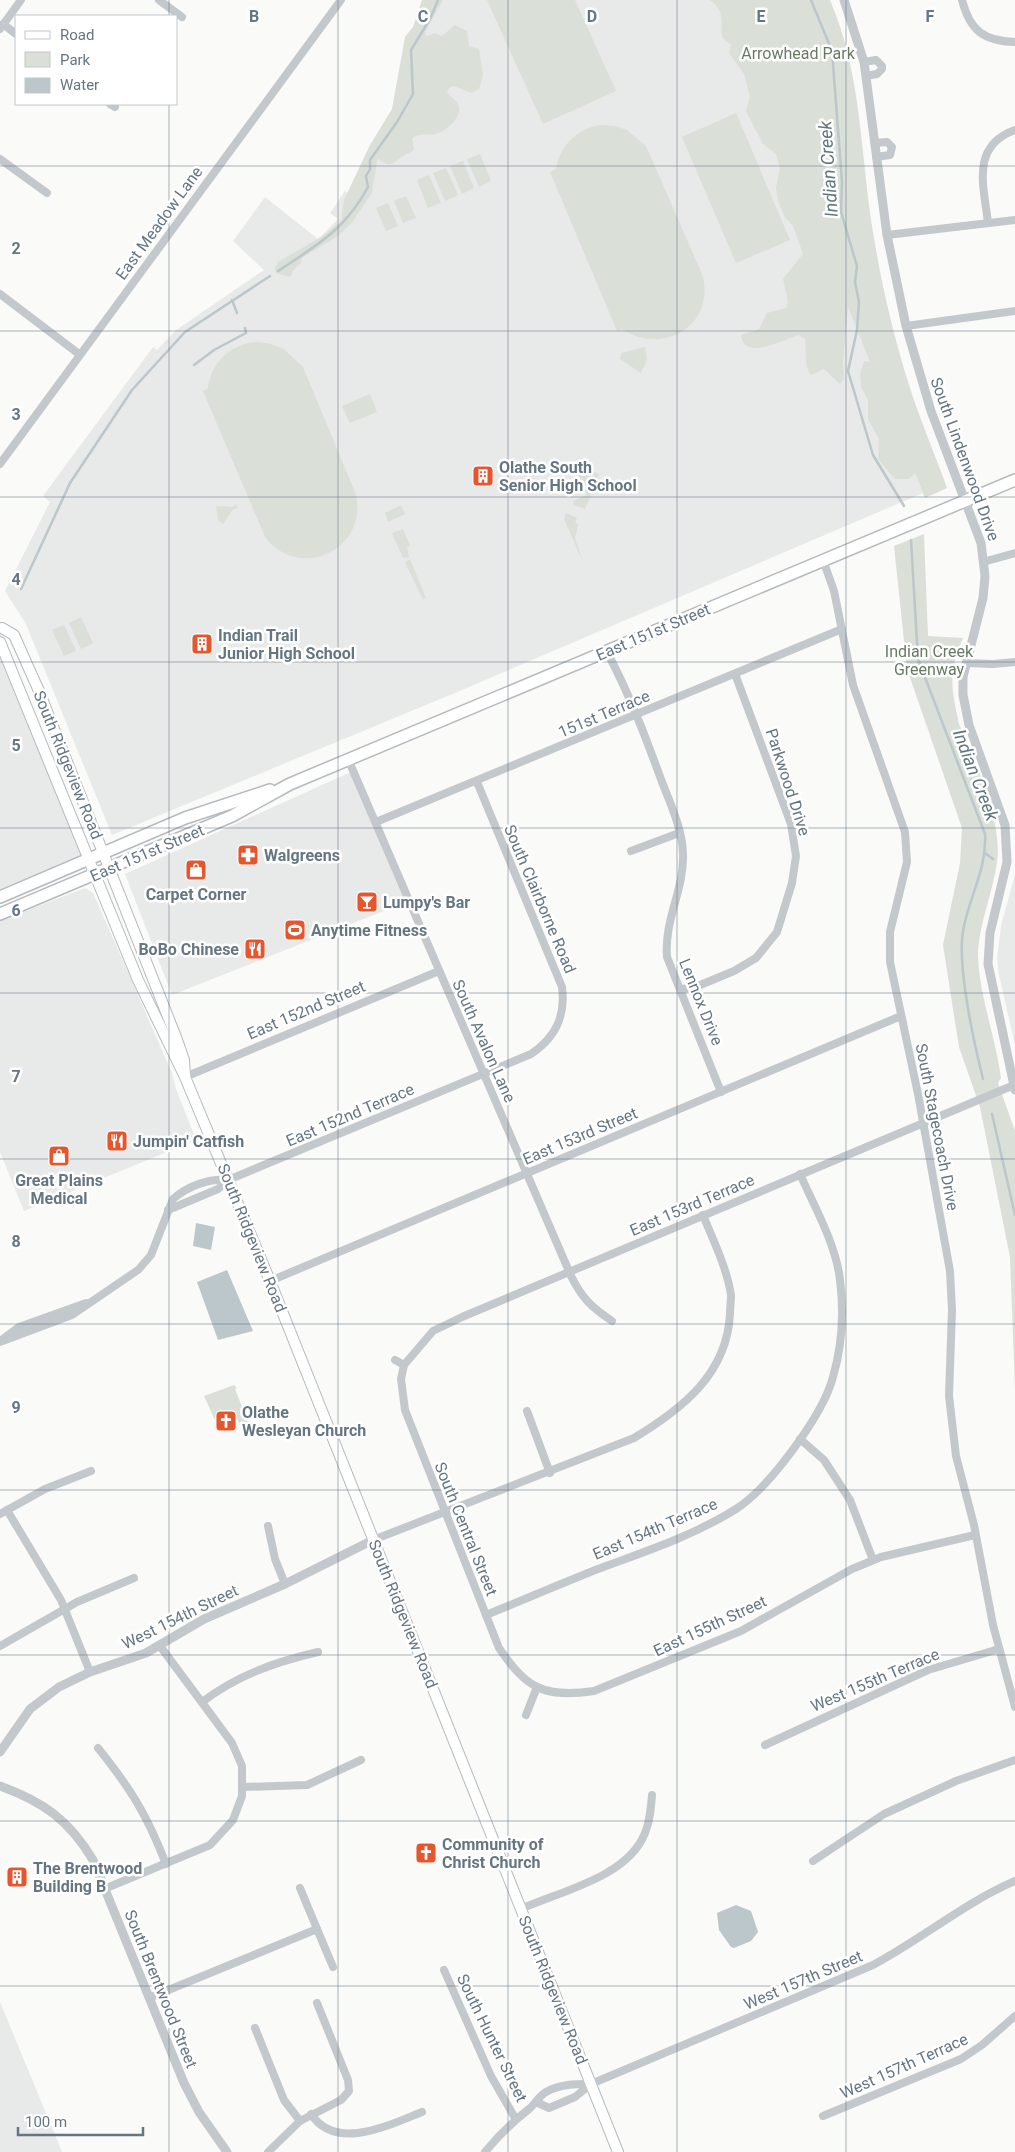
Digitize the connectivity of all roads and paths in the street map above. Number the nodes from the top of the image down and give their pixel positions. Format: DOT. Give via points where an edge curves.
graph roads {
  1 [pos="21,0"];
  2 [pos="159,0"];
  3 [pos="341,0"];
  4 [pos="844,0"];
  5 [pos="962,0"];
  6 [pos="182,17"];
  7 [pos="2,26"];
  8 [pos="15,33"];
  9 [pos="1015,42"];
  10 [pos="864,62"];
  11 [pos="866,76"];
  12 [pos="1015,130"];
  13 [pos="875,143"];
  14 [pos="876,157"];
  15 [pos="0,159"];
  16 [pos="47,193"];
  17 [pos="1015,220"];
  18 [pos="988,223"];
  19 [pos="887,235"];
  20 [pos="0,294"];
  21 [pos="1015,311"];
  22 [pos="906,326"];
  23 [pos="79,354"];
  24 [pos="0,464"];
  25 [pos="1015,480"];
  26 [pos="966,500"];
  27 [pos="1015,552"];
  28 [pos="823,560"];
  29 [pos="984,562"];
  30 [pos="1,627"];
  31 [pos="842,629"];
  32 [pos="0,640"];
  33 [pos="607,652"];
  34 [pos="966,662"];
  35 [pos="1015,662"];
  36 [pos="735,674"];
  37 [pos="636,716"];
  38 [pos="348,759"];
  39 [pos="476,782"];
  40 [pos="290,784"];
  41 [pos="376,822"];
  42 [pos="680,833"];
  43 [pos="1011,839"];
  44 [pos="632,851"];
  45 [pos="103,853"];
  46 [pos="90,859"];
  47 [pos="109,870"];
  48 [pos="96,875"];
  49 [pos="0,897"];
  50 [pos="0,914"];
  51 [pos="438,971"];
  52 [pos="680,989"];
  53 [pos="901,1016"];
  54 [pos="482,1075"];
  55 [pos="185,1077"];
  56 [pos="1014,1087"];
  57 [pos="721,1092"];
  58 [pos="922,1122"];
  59 [pos="527,1173"];
  60 [pos="800,1174"];
  61 [pos="228,1180"];
  62 [pos="168,1210"];
  63 [pos="703,1215"];
  64 [pos="568,1271"];
  65 [pos="270,1281"];
  66 [pos="612,1321"];
  67 [pos="0,1341"];
  68 [pos="395,1360"];
  69 [pos="404,1365"];
  70 [pos="527,1411"];
  71 [pos="800,1439"];
  72 [pos="91,1471"];
  73 [pos="550,1473"];
  74 [pos="4,1512"];
  75 [pos="445,1514"];
  76 [pos="268,1526"];
  77 [pos="975,1535"];
  78 [pos="373,1540"];
  79 [pos="873,1560"];
  80 [pos="134,1578"];
  81 [pos="286,1584"];
  82 [pos="66,1609"];
  83 [pos="486,1615"];
  84 [pos="0,1646"];
  85 [pos="160,1646"];
  86 [pos="999,1649"];
  87 [pos="318,1652"];
  88 [pos="90,1672"];
  89 [pos="537,1686"];
  90 [pos="202,1702"];
  91 [pos="1015,1707"];
  92 [pos="526,1715"];
  93 [pos="765,1745"];
  94 [pos="98,1748"];
  95 [pos="0,1752"];
  96 [pos="361,1760"];
  97 [pos="1015,1760"];
  98 [pos="0,1786"];
  99 [pos="243,1787"];
  100 [pos="652,1795"];
  101 [pos="813,1861"];
  102 [pos="166,1864"];
  103 [pos="1015,1881"];
  104 [pos="300,1888"];
  105 [pos="104,1889"];
  106 [pos="521,1909"];
  107 [pos="317,1929"];
  108 [pos="333,1967"];
  109 [pos="444,1970"];
  110 [pos="148,1998"];
  111 [pos="317,2003"];
  112 [pos="1015,2016"];
  113 [pos="255,2028"];
  114 [pos="591,2084"];
  115 [pos="536,2102"];
  116 [pos="422,2112"];
  117 [pos="312,2114"];
  118 [pos="823,2116"];
  119 [pos="515,2118"];
  120 [pos="300,2121"];
  121 [pos="227,2152"];
  122 [pos="268,2152"];
  123 [pos="485,2152"];
  124 [pos="618,2152"];
  1 -- 7 [label="street"];
  2 -- 6 [label="street"];
  3 -- 23 [label="street, East Meadow Lane"];
  4 -- 10 [label="street, South Lindenwood Drive"];
  5 -- 9 [label="street" via="968,19 983,35 998,42"];
  7 -- 8 [label="street"];
  10 -- 11 [label="street, South Lindenwood Drive"];
  10 -- 11 [label="street" via="876,60 882,66 881,72"];
  11 -- 13 [label="street, South Lindenwood Drive"];
  12 -- 18 [label="street" via="995,142 984,160 982,171"];
  13 -- 14 [label="street, South Lindenwood Drive"];
  13 -- 14 [label="street" via="887,142 892,147 890,154"];
  14 -- 19 [label="street, South Lindenwood Drive"];
  15 -- 16 [label="street"];
  17 -- 18 [label="street"];
  18 -- 19 [label="street"];
  19 -- 22 [label="street, South Lindenwood Drive"];
  20 -- 23 [label="street"];
  21 -- 22 [label="street"];
  22 -- 26 [label="street, South Lindenwood Drive" via="931,411"];
  23 -- 24 [label="street, East Meadow Lane"];
  25 -- 26 [label="main road, East 151st Street"];
  26 -- 28 [label="main road, East 151st Street"];
  26 -- 29 [label="street, South Lindenwood Drive"];
  27 -- 29 [label="street"];
  28 -- 31 [label="street, South Stagecoach Drive"];
  28 -- 33 [label="main road, East 151st Street"];
  29 -- 34 [label="street, South Lindenwood Drive" via="983,598"];
  30 -- 32 [label="main road, South Ridgeview Road"];
  30 -- 45 [label="main road, South Ridgeview Road" via="15,637"];
  31 -- 36 [label="street, 151st Terrace"];
  31 -- 53 [label="street, South Stagecoach Drive" via="854,685 906,832 905,871 889,946 891,973"];
  32 -- 46 [label="main road, South Ridgeview Road"];
  33 -- 37 [label="street, Lennox Drive"];
  33 -- 38 [label="main road, East 151st Street"];
  34 -- 35 [label="street"];
  34 -- 43 [label="street, South Lindenwood Drive" via="963,677 966,712"];
  36 -- 37 [label="street, 151st Terrace"];
  36 -- 52 [label="street, Parkwood Drive" via="791,824 796,856 792,883 777,932 756,958 734,971 692,988"];
  37 -- 39 [label="street, 151st Terrace"];
  37 -- 42 [label="street, Lennox Drive"];
  38 -- 40 [label="main road, East 151st Street"];
  38 -- 41 [label="street, South Avalon Lane"];
  39 -- 41 [label="street, 151st Terrace"];
  39 -- 54 [label="street, South Clairborne Road" via="560,980 564,997 561,1019 548,1042 531,1054"];
  40 -- 45 [label="main road, East 151st Street" via="226,803"];
  40 -- 47 [label="main road, East 151st Street" via="232,816"];
  41 -- 51 [label="street, South Avalon Lane"];
  42 -- 44 [label="street"];
  42 -- 52 [label="street, Lennox Drive" via="683,866 666,942 667,957"];
  43 -- 56 [label="street, South Lindenwood Drive" via="990,933 988,964"];
  45 -- 46 [label="main road, East 151st Street"];
  45 -- 47 [label="main road, South Ridgeview Road"];
  46 -- 48 [label="main road, South Ridgeview Road"];
  46 -- 49 [label="main road, East 151st Street"];
  47 -- 48 [label="main road, East 151st Street"];
  47 -- 55 [label="main road, South Ridgeview Road" via="184,1060"];
  48 -- 50 [label="main road, East 151st Street"];
  48 -- 55 [label="main road, South Ridgeview Road" via="138,980"];
  51 -- 54 [label="street, South Avalon Lane"];
  51 -- 55 [label="street, East 152nd Street"];
  52 -- 57 [label="street, Lennox Drive"];
  53 -- 57 [label="street, East 153rd Street"];
  53 -- 58 [label="street, South Stagecoach Drive"];
  54 -- 59 [label="street, South Avalon Lane"];
  54 -- 61 [label="street, East 152nd Terrace"];
  55 -- 61 [label="main road, South Ridgeview Road"];
  56 -- 58 [label="street, East 153rd Terrace"];
  57 -- 59 [label="street, East 153rd Street"];
  58 -- 60 [label="street, East 153rd Terrace"];
  58 -- 77 [label="street, South Stagecoach Drive" via="950,1271 951,1428"];
  59 -- 64 [label="street, South Avalon Lane"];
  59 -- 65 [label="street, East 153rd Street"];
  60 -- 63 [label="street, East 153rd Terrace"];
  60 -- 71 [label="street, East 154th Terrace" via="832,1250 840,1278 841,1308 840,1347 833,1380"];
  61 -- 62 [label="street" via="218,1189"];
  61 -- 62 [label="street" via="214,1178 179,1193"];
  61 -- 65 [label="main road, South Ridgeview Road"];
  62 -- 67 [label="street" via="145,1264 72,1315"];
  63 -- 64 [label="street, East 153rd Terrace"];
  63 -- 73 [label="street" via="731,1295 727,1338 709,1377 658,1424 609,1450"];
  64 -- 66 [label="street, South Avalon Lane" via="582,1297"];
  64 -- 69 [label="street, East 153rd Terrace" via="432,1331"];
  65 -- 78 [label="main road, South Ridgeview Road"];
  68 -- 69 [label="street"];
  69 -- 75 [label="street, South Central Street" via="401,1380 405,1410"];
  70 -- 73 [label="street"];
  71 -- 79 [label="street" via="824,1460 850,1500"];
  71 -- 83 [label="street, East 154th Terrace" via="763,1488 737,1508 700,1529"];
  72 -- 74 [label="street" via="45,1489"];
  73 -- 75 [label="street"];
  74 -- 82 [label="street"];
  75 -- 78 [label="street"];
  75 -- 83 [label="street, South Central Street"];
  76 -- 81 [label="street" via="275,1559"];
  77 -- 79 [label="street, East 155th Street"];
  77 -- 86 [label="street, South Stagecoach Drive"];
  78 -- 81 [label="street, West 154th Street"];
  78 -- 106 [label="main road, South Ridgeview Road"];
  79 -- 89 [label="street, East 155th Street" via="826,1581 740,1631 594,1691 571,1694 549,1692"];
  80 -- 82 [label="street"];
  81 -- 85 [label="street, West 154th Street" via="204,1619"];
  82 -- 84 [label="street"];
  82 -- 88 [label="street"];
  83 -- 89 [label="street, South Central Street" via="499,1648 518,1676"];
  85 -- 88 [label="street, West 154th Street"];
  85 -- 90 [label="street"];
  86 -- 91 [label="street, South Stagecoach Drive"];
  86 -- 93 [label="street, West 155th Terrace" via="928,1670"];
  87 -- 90 [label="street" via="249,1673"];
  88 -- 95 [label="street, West 154th Street" via="44,1696 17,1724"];
  89 -- 92 [label="street"];
  90 -- 99 [label="street" via="238,1754"];
  94 -- 102 [label="street" via="137,1799"];
  96 -- 99 [label="street" via="307,1785"];
  97 -- 101 [label="street" via="956,1781 891,1811"];
  98 -- 105 [label="street, South Brentwood Street" via="32,1798 70,1827 93,1860"];
  99 -- 102 [label="street" via="233,1820 218,1838 196,1852"];
  100 -- 106 [label="street" via="646,1831 637,1849 625,1862"];
  102 -- 105 [label="street"];
  103 -- 114 [label="street, West 157th Street" via="975,1901 873,1965"];
  104 -- 107 [label="street"];
  105 -- 110 [label="street, South Brentwood Street"];
  106 -- 114 [label="main road, South Ridgeview Road"];
  107 -- 108 [label="street"];
  107 -- 110 [label="street"];
  109 -- 119 [label="street, South Hunter Street" via="491,2076"];
  110 -- 121 [label="street, South Brentwood Street" via="184,2083 199,2112"];
  111 -- 117 [label="street" via="349,2086 341,2100"];
  112 -- 118 [label="street, West 157th Terrace" via="961,2059"];
  113 -- 120 [label="street" via="284,2100"];
  114 -- 115 [label="street, West 157th Street" via="570,2083 545,2093"];
  114 -- 115 [label="street, West 157th Street" via="576,2097 549,2108"];
  114 -- 124 [label="main road, South Ridgeview Road"];
  115 -- 119 [label="street, West 157th Street"];
  116 -- 117 [label="street" via="366,2133 350,2134 327,2132 318,2126"];
  117 -- 120 [label="street"];
  119 -- 123 [label="street, West 157th Street"];
  120 -- 122 [label="street"];
}
